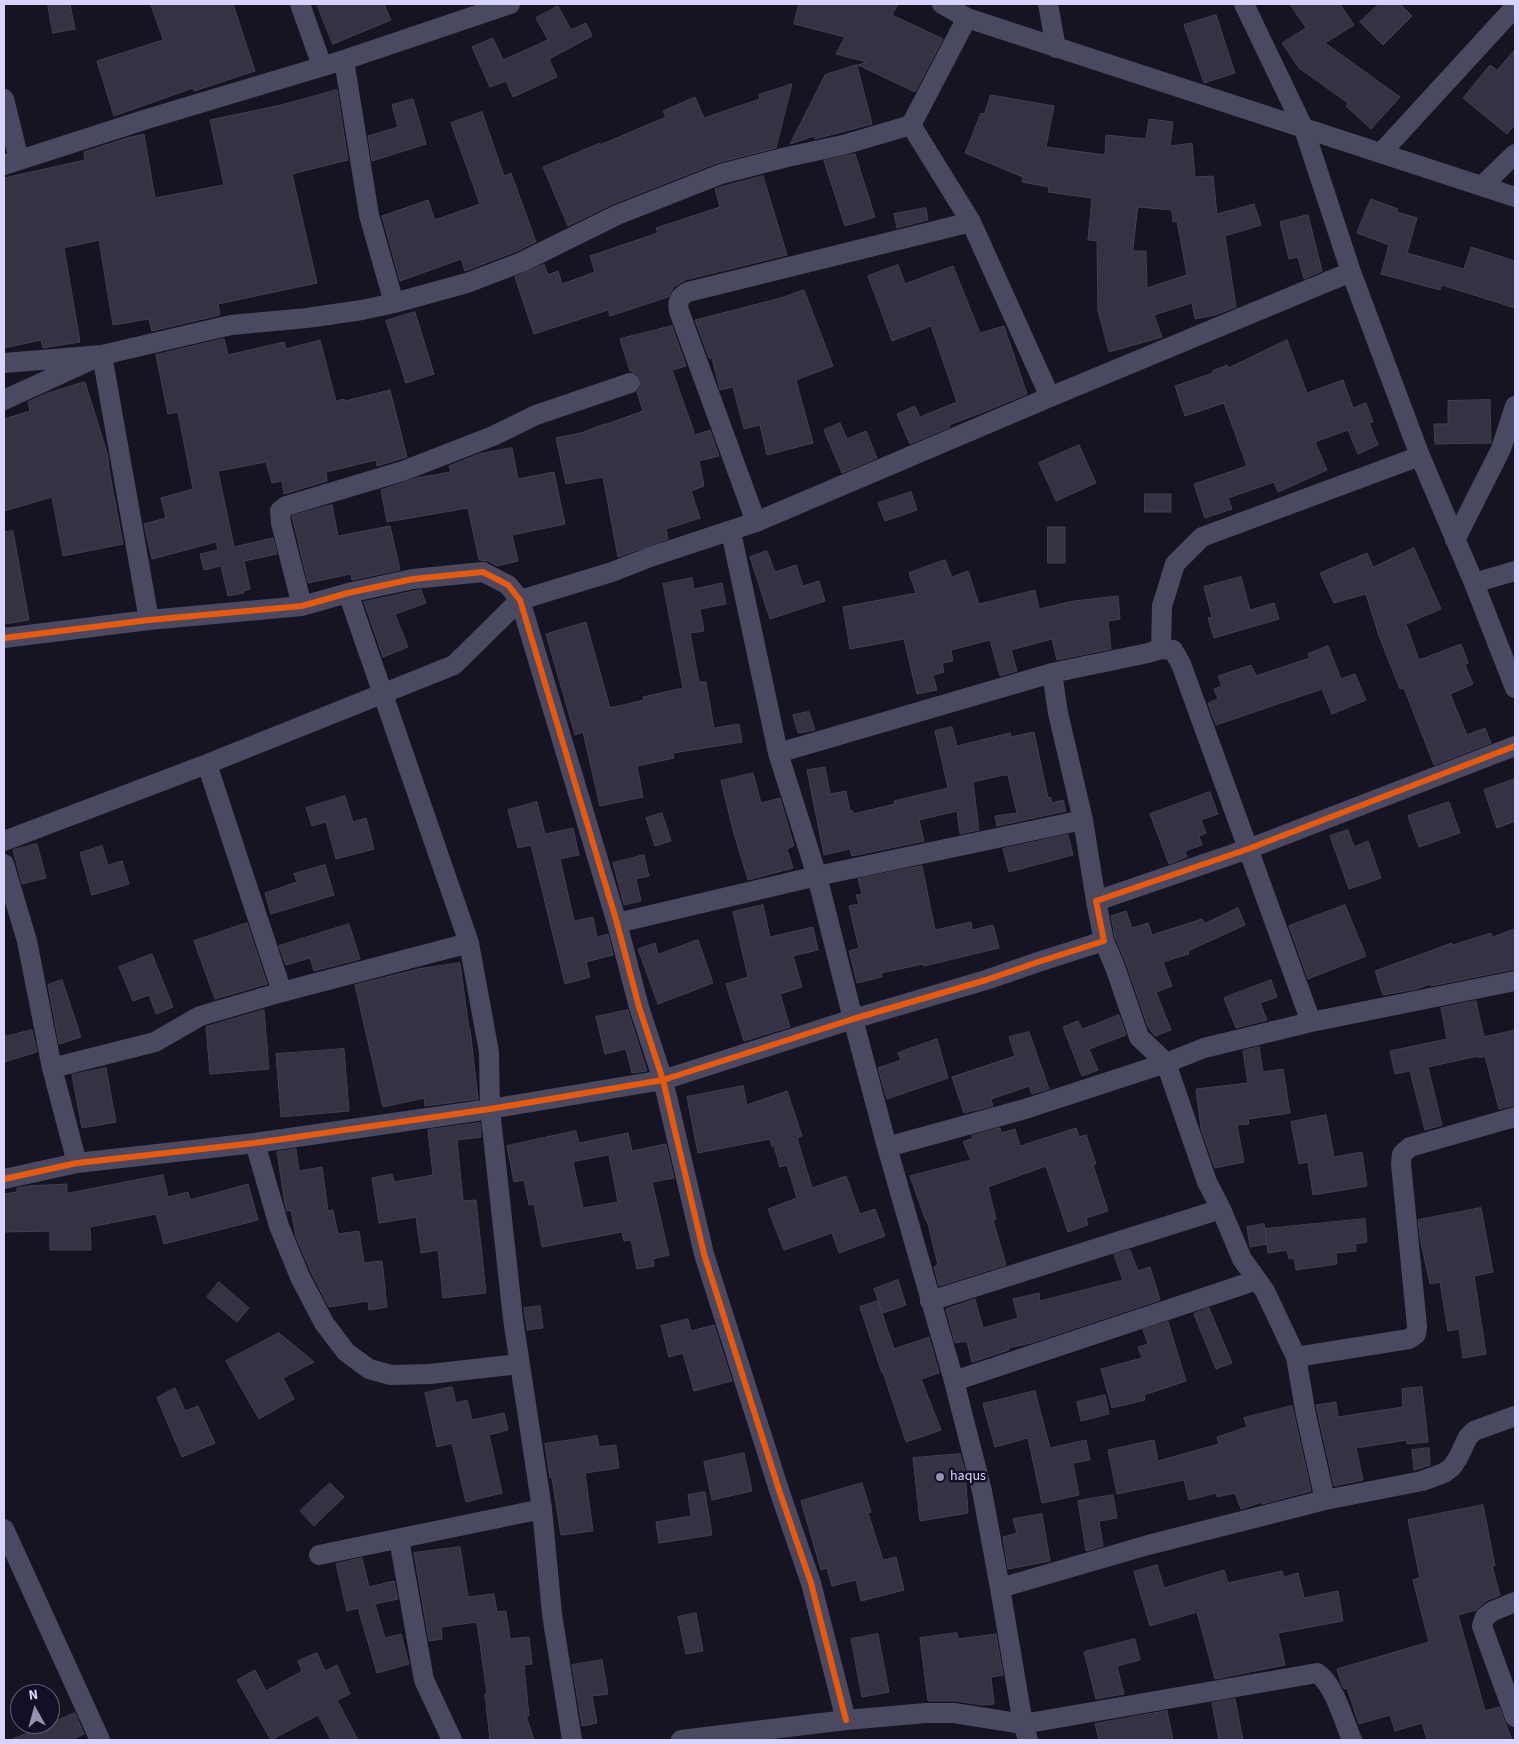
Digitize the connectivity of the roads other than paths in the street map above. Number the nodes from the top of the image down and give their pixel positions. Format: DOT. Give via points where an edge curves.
graph roads {
  1 [pos="300,4"];
  2 [pos="507,4"];
  3 [pos="942,4"];
  4 [pos="1048,4"];
  5 [pos="1244,4"];
  6 [pos="1515,7"];
  7 [pos="967,18"];
  8 [pos="1056,48"];
  9 [pos="344,60"];
  10 [pos="322,66"];
  11 [pos="4,99"];
  12 [pos="912,125"];
  13 [pos="1304,129"];
  14 [pos="1381,153"];
  15 [pos="1515,154"];
  16 [pos="12,162"];
  17 [pos="1482,186"];
  18 [pos="1515,197"];
  19 [pos="971,222"];
  20 [pos="1351,272"];
  21 [pos="394,303"];
  22 [pos="102,355"];
  23 [pos="4,363"];
  24 [pos="630,383"];
  25 [pos="1050,397"];
  26 [pos="4,400"];
  27 [pos="1515,406"];
  28 [pos="1420,456"];
  29 [pos="756,522"];
  30 [pos="731,532"];
  31 [pos="1455,540"];
  32 [pos="1515,571"];
  33 [pos="1474,583"];
  34 [pos="348,593"];
  35 [pos="520,600"];
  36 [pos="302,606"];
  37 [pos="149,620"];
  38 [pos="4,638"];
  39 [pos="1161,649"];
  40 [pos="1052,673"];
  41 [pos="1515,688"];
  42 [pos="384,693"];
  43 [pos="1515,746"];
  44 [pos="778,753"];
  45 [pos="206,764"];
  46 [pos="1083,820"];
  47 [pos="4,841"];
  48 [pos="1248,849"];
  49 [pos="4,864"];
  50 [pos="817,876"];
  51 [pos="1096,901"];
  52 [pos="617,923"];
  53 [pos="1104,941"];
  54 [pos="469,943"];
  55 [pos="1515,981"];
  56 [pos="282,992"];
  57 [pos="852,1019"];
  58 [pos="1311,1022"];
  59 [pos="1166,1063"];
  60 [pos="52,1068"];
  61 [pos="663,1080"];
  62 [pos="490,1109"];
  63 [pos="1515,1117"];
  64 [pos="255,1143"];
  65 [pos="886,1147"];
  66 [pos="77,1163"];
  67 [pos="4,1179"];
  68 [pos="1221,1210"];
  69 [pos="1257,1280"];
  70 [pos="930,1301"];
  71 [pos="1296,1356"];
  72 [pos="519,1364"];
  73 [pos="954,1381"];
  74 [pos="1515,1416"];
  75 [pos="1324,1500"];
  76 [pos="542,1509"];
  77 [pos="4,1528"];
  78 [pos="398,1539"];
  79 [pos="319,1555"];
  80 [pos="1000,1588"];
  81 [pos="1515,1602"];
  82 [pos="1515,1717"];
  83 [pos="846,1720"];
  84 [pos="1026,1732"];
  85 [pos="100,1740"];
  86 [pos="452,1740"];
  87 [pos="572,1740"];
  88 [pos="681,1740"];
  89 [pos="1352,1740"];
  1 -- 10 [label="street"];
  2 -- 9 [label="street"];
  3 -- 7 [label="street"];
  4 -- 8 [label="street"];
  5 -- 13 [label="street"];
  6 -- 14 [label="street"];
  7 -- 8 [label="street"];
  7 -- 12 [label="street"];
  8 -- 13 [label="street"];
  9 -- 10 [label="street"];
  9 -- 21 [label="street" via="369,215"];
  10 -- 16 [label="street"];
  11 -- 16 [label="street"];
  12 -- 19 [label="street"];
  12 -- 21 [label="street" via="721,174 617,215 513,265 467,283"];
  13 -- 14 [label="street"];
  13 -- 20 [label="street"];
  14 -- 17 [label="street"];
  15 -- 17 [label="street"];
  17 -- 18 [label="street"];
  19 -- 25 [label="street"];
  19 -- 29 [label="street" via="681,296 679,310"];
  20 -- 25 [label="street"];
  20 -- 28 [label="street"];
  21 -- 22 [label="street" via="307,318 231,325"];
  22 -- 23 [label="street"];
  22 -- 26 [label="street"];
  22 -- 37 [label="street"];
  24 -- 36 [label="street" via="536,415 493,436 403,471 286,506 280,511 281,523"];
  25 -- 29 [label="street"];
  27 -- 31 [label="street" via="1501,450"];
  28 -- 31 [label="street"];
  28 -- 39 [label="street" via="1202,537 1175,564 1162,606"];
  29 -- 30 [label="street"];
  30 -- 35 [label="street"];
  30 -- 44 [label="street"];
  31 -- 33 [label="street"];
  32 -- 33 [label="street"];
  33 -- 41 [label="street"];
  34 -- 35 [label="street" via="413,579 483,572 508,585"];
  34 -- 36 [label="street"];
  34 -- 42 [label="street"];
  35 -- 42 [label="street" via="454,665"];
  35 -- 52 [label="street"];
  36 -- 37 [label="street"];
  37 -- 38 [label="street"];
  39 -- 40 [label="street"];
  39 -- 48 [label="street" via="1173,650 1181,664"];
  40 -- 44 [label="street"];
  40 -- 46 [label="street"];
  42 -- 45 [label="street"];
  42 -- 54 [label="street"];
  43 -- 48 [label="street"];
  44 -- 50 [label="street"];
  45 -- 47 [label="street"];
  45 -- 56 [label="street"];
  46 -- 50 [label="street"];
  46 -- 51 [label="street"];
  48 -- 51 [label="street"];
  48 -- 58 [label="street"];
  49 -- 60 [label="street" via="27,941"];
  50 -- 52 [label="street"];
  50 -- 57 [label="street"];
  51 -- 53 [label="street"];
  52 -- 61 [label="street"];
  53 -- 57 [label="street"];
  53 -- 59 [label="street" via="1139,1037"];
  54 -- 56 [label="street"];
  54 -- 62 [label="street" via="489,1052"];
  55 -- 58 [label="street"];
  56 -- 60 [label="street" via="200,1016 154,1042"];
  57 -- 61 [label="street"];
  57 -- 65 [label="street"];
  58 -- 59 [label="street" via="1204,1048"];
  59 -- 65 [label="street"];
  59 -- 68 [label="street" via="1207,1182"];
  60 -- 66 [label="street"];
  61 -- 62 [label="street"];
  61 -- 83 [label="street" via="704,1254 811,1583"];
  62 -- 64 [label="street"];
  62 -- 72 [label="street"];
  63 -- 71 [label="street" via="1410,1147 1402,1154 1416,1334 1409,1339"];
  64 -- 66 [label="street"];
  64 -- 72 [label="street" via="280,1226 300,1277 324,1323 346,1352 369,1369 391,1374 430,1374"];
  65 -- 70 [label="street"];
  66 -- 67 [label="street"];
  68 -- 69 [label="street" via="1242,1259"];
  68 -- 70 [label="street"];
  69 -- 71 [label="street"];
  69 -- 73 [label="street"];
  70 -- 73 [label="street"];
  71 -- 75 [label="street"];
  72 -- 76 [label="street"];
  73 -- 80 [label="street" via="982,1491"];
  74 -- 75 [label="street" via="1474,1431 1458,1458 1444,1473 1422,1481"];
  75 -- 80 [label="street" via="1148,1545"];
  76 -- 78 [label="street"];
  76 -- 87 [label="street" via="552,1614"];
  77 -- 85 [label="street"];
  78 -- 79 [label="street"];
  78 -- 86 [label="street" via="424,1680"];
  80 -- 84 [label="street"];
  81 -- 82 [label="street" via="1485,1617 1482,1626"];
  83 -- 84 [label="street" via="954,1713"];
  83 -- 88 [label="street"];
  84 -- 89 [label="street" via="1317,1673 1330,1687"];
}
